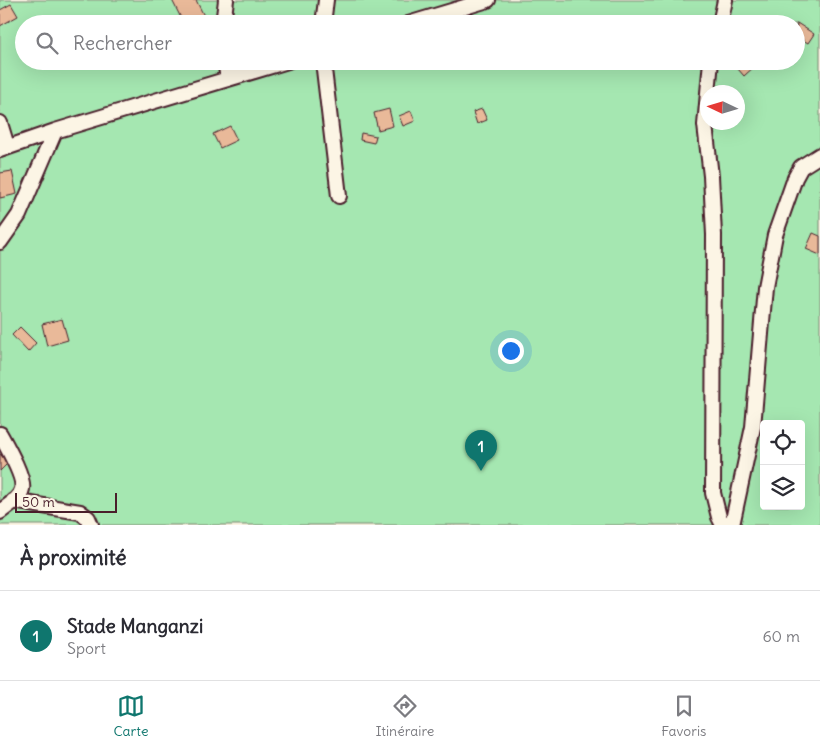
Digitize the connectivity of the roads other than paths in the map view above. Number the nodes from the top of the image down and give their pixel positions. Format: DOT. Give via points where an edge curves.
graph roads {
  1 [pos="226,0"];
  2 [pos="326,0"];
  3 [pos="488,0"];
  4 [pos="725,0"];
  5 [pos="224,15"];
  6 [pos="324,15"];
  7 [pos="438,15"];
  8 [pos="722,15"];
  9 [pos="226,70"];
  10 [pos="258,70"];
  11 [pos="324,70"];
  12 [pos="710,70"];
  13 [pos="228,79"];
  14 [pos="0,123"];
  15 [pos="55,131"];
  16 [pos="4,148"];
  17 [pos="820,155"];
  18 [pos="339,196"];
  19 [pos="0,242"];
  20 [pos="0,434"];
  21 [pos="13,501"];
  22 [pos="0,512"];
  23 [pos="91,525"];
  24 [pos="723,525"];
  25 [pos="732,525"];
  1 -- 5 [label="street"];
  2 -- 6 [label="street"];
  3 -- 7 [label="street"];
  4 -- 8 [label="street"];
  9 -- 13 [label="street"];
  10 -- 13 [label="street"];
  11 -- 18 [label="street"];
  12 -- 24 [label="street" via="705,125 714,235 713,493"];
  13 -- 15 [label="street"];
  14 -- 16 [label="street"];
  15 -- 16 [label="street"];
  15 -- 19 [label="street" via="19,215"];
  17 -- 25 [label="street" via="801,167 775,235 765,287 753,427"];
  20 -- 21 [label="street" via="21,479 22,489"];
  21 -- 22 [label="street"];
  21 -- 23 [label="street" via="80,512"];
}
